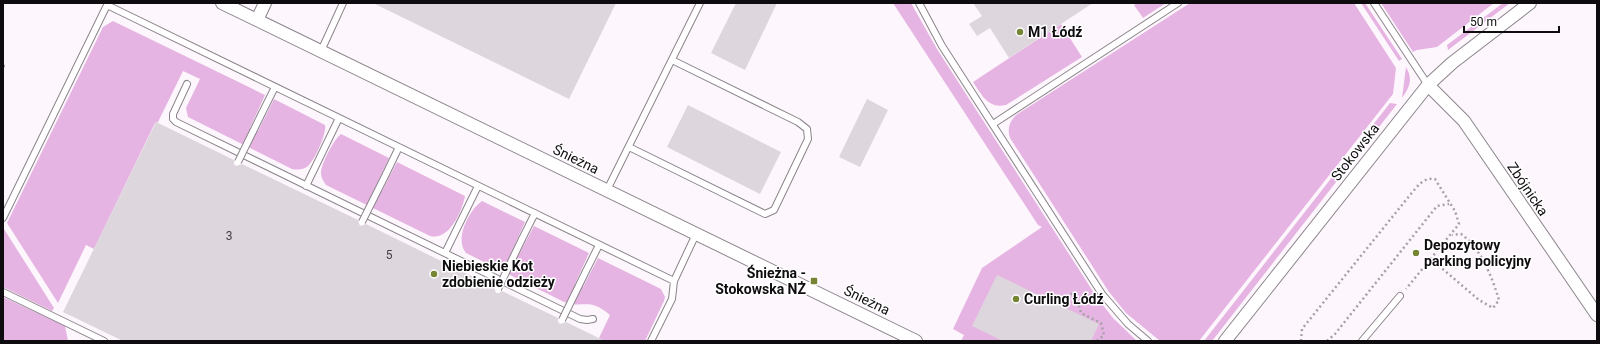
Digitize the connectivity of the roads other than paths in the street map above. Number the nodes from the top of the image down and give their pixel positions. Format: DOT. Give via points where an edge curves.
graph roads {
  1 [pos="222,3"];
  2 [pos="265,3"];
  3 [pos="343,3"];
  4 [pos="700,3"];
  5 [pos="919,3"];
  6 [pos="1178,3"];
  7 [pos="1374,3"];
  8 [pos="1530,3"];
  9 [pos="108,4"];
  10 [pos="257,20"];
  11 [pos="321,51"];
  12 [pos="672,60"];
  13 [pos="187,84"];
  14 [pos="1428,85"];
  15 [pos="275,87"];
  16 [pos="339,118"];
  17 [pos="993,124"];
  18 [pos="399,147"];
  19 [pos="629,147"];
  20 [pos="238,162"];
  21 [pos="306,186"];
  22 [pos="478,186"];
  23 [pos="607,190"];
  24 [pos="535,213"];
  25 [pos="3,218"];
  26 [pos="362,222"];
  27 [pos="696,234"];
  28 [pos="599,245"];
  29 [pos="445,253"];
  30 [pos="674,281"];
  31 [pos="498,289"];
  32 [pos="3,292"];
  33 [pos="1400,296"];
  34 [pos="1597,315"];
  35 [pos="593,318"];
  36 [pos="562,320"];
  37 [pos="104,341"];
  38 [pos="651,341"];
  39 [pos="916,341"];
  40 [pos="1148,341"];
  41 [pos="1225,341"];
  42 [pos="1362,341"];
  1 -- 10 [label="street, Śnieżna"];
  2 -- 10 [label="street"];
  3 -- 11 [label="lane"];
  4 -- 12 [label="lane"];
  5 -- 17 [label="lane" via="940,42"];
  6 -- 17 [label="lane"];
  7 -- 14 [label="lane"];
  8 -- 14 [label="street, Stokowska" via="1452,63"];
  9 -- 15 [label="lane"];
  9 -- 25 [label="lane"];
  10 -- 11 [label="street, Śnieżna"];
  11 -- 23 [label="street, Śnieżna"];
  12 -- 19 [label="lane"];
  12 -- 19 [label="lane" via="798,122 807,129 808,139 774,210 765,214"];
  13 -- 21 [label="lane" via="173,114 176,122"];
  14 -- 34 [label="street, Zbójnicka" via="1464,121"];
  14 -- 41 [label="street, Stokowska"];
  15 -- 16 [label="lane"];
  15 -- 20 [label="lane, bridge"];
  16 -- 18 [label="lane"];
  16 -- 21 [label="lane"];
  17 -- 40 [label="lane" via="1106,299 1128,324"];
  18 -- 22 [label="lane"];
  18 -- 26 [label="lane, bridge"];
  19 -- 23 [label="lane"];
  21 -- 29 [label="lane"];
  22 -- 24 [label="lane"];
  22 -- 29 [label="lane"];
  23 -- 27 [label="street, Śnieżna"];
  24 -- 28 [label="lane"];
  24 -- 31 [label="lane, bridge"];
  27 -- 30 [label="lane"];
  27 -- 39 [label="street, Śnieżna"];
  28 -- 30 [label="lane"];
  28 -- 36 [label="lane, bridge"];
  29 -- 35 [label="lane" via="580,319"];
  30 -- 38 [label="lane" via="672,299"];
  32 -- 37 [label="lane"];
  33 -- 42 [label="lane"];
}
